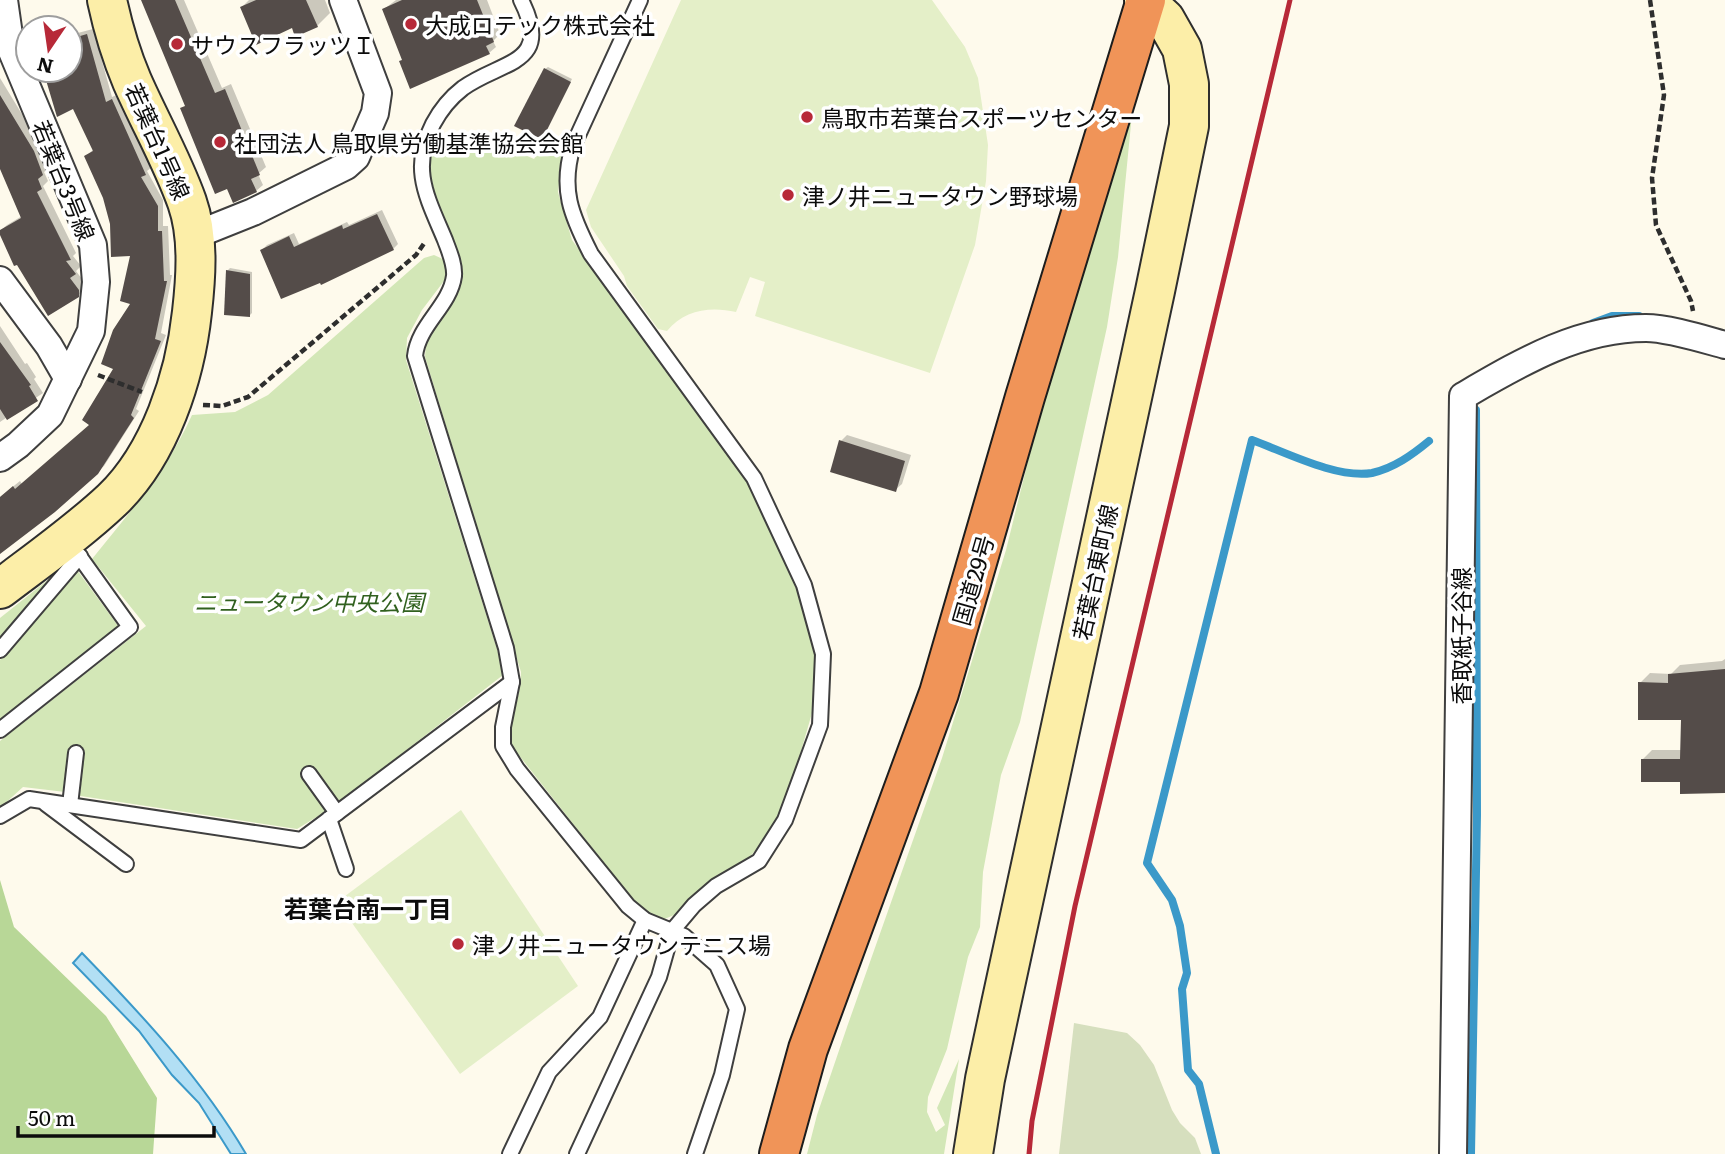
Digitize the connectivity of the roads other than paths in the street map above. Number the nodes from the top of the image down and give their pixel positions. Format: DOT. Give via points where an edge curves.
graph roads {
  1 [pos="4,0"];
  2 [pos="107,0"];
  3 [pos="343,0"];
  4 [pos="521,0"];
  5 [pos="640,0"];
  6 [pos="1145,0"];
  7 [pos="193,236"];
  8 [pos="0,280"];
  9 [pos="1725,345"];
  10 [pos="71,372"];
  11 [pos="0,458"];
  12 [pos="73,547"];
  13 [pos="0,589"];
  14 [pos="0,650"];
  15 [pos="512,682"];
  16 [pos="0,730"];
  17 [pos="76,753"];
  18 [pos="309,774"];
  19 [pos="43,801"];
  20 [pos="69,806"];
  21 [pos="0,816"];
  22 [pos="333,816"];
  23 [pos="126,864"];
  24 [pos="346,869"];
  25 [pos="645,920"];
  26 [pos="672,931"];
  27 [pos="510,1154"];
  28 [pos="577,1154"];
  29 [pos="695,1154"];
  30 [pos="779,1154"];
  31 [pos="973,1154"];
  32 [pos="1453,1154"];
  1 -- 10 [label="street, 若葉台3号線" via="11,49 93,245 96,282 90,331"];
  2 -- 7 [label="main road, 若葉台1号線" via="132,80 188,205"];
  3 -- 7 [label="street" via="377,93 375,113 356,158 253,212"];
  4 -- 15 [label="lane" via="531,26 530,46 522,57 465,86 447,101 422,147 425,193 454,272 452,286 416,345 415,356 506,648"];
  5 -- 26 [label="lane" via="573,146 567,199 591,254 754,478 804,584 823,654 820,725 785,820 759,861 716,886"];
  6 -- 30 [label="highway, 国道29号" via="939,693 808,1049"];
  6 -- 31 [label="main road, 若葉台東町線" via="1166,19 1182,49 1189,84 1189,126"];
  7 -- 12 [label="main road, 若葉台1号線" via="196,280 190,332 166,419 129,480"];
  8 -- 10 [label="street"];
  9 -- 32 [label="street, 香取紙子谷線" via="1648,328 1598,333 1553,347 1463,396"];
  10 -- 11 [label="street, 若葉台3号線" via="50,415"];
  12 -- 13 [label="main road, 若葉台1号線"];
  12 -- 14 [label="lane"];
  12 -- 16 [label="lane" via="130,627"];
  15 -- 22 [label="lane"];
  15 -- 25 [label="lane" via="503,746 548,809 628,906"];
  17 -- 20 [label="lane"];
  18 -- 22 [label="lane"];
  19 -- 20 [label="lane"];
  19 -- 21 [label="lane" via="29,799"];
  19 -- 23 [label="lane"];
  20 -- 22 [label="lane" via="300,840"];
  22 -- 24 [label="lane"];
  25 -- 26 [label="lane"];
  25 -- 27 [label="lane" via="600,1017 549,1073"];
  26 -- 28 [label="lane" via="659,977"];
  26 -- 29 [label="lane" via="717,965 737,1009 722,1075"];
}
